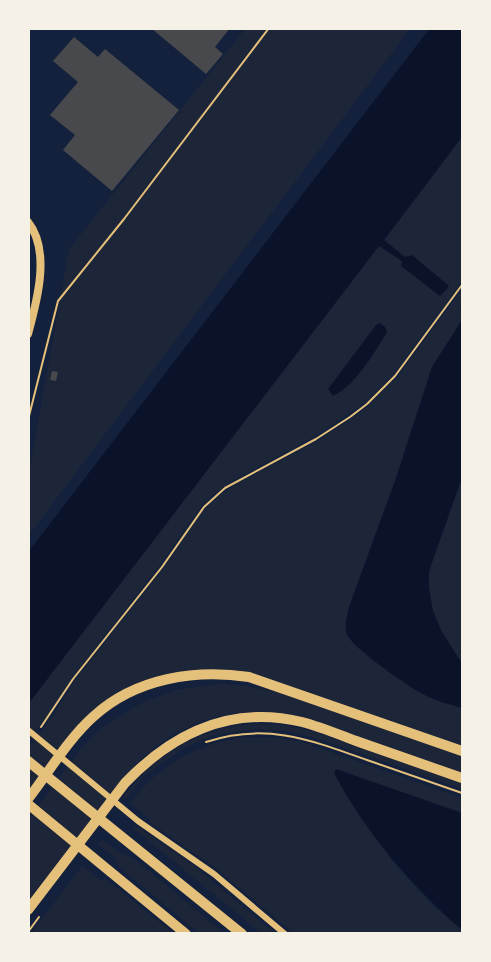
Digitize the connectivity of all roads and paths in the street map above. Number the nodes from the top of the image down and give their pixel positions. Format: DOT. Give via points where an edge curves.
graph roads {
  1 [pos="269,28"];
  2 [pos="28,222"];
  3 [pos="462,285"];
  4 [pos="28,334"];
  5 [pos="28,420"];
  6 [pos="28,730"];
  7 [pos="38,731"];
  8 [pos="201,744"];
  9 [pos="462,751"];
  10 [pos="28,761"];
  11 [pos="462,778"];
  12 [pos="462,793"];
  13 [pos="28,801"];
  14 [pos="28,910"];
  15 [pos="186,933"];
  16 [pos="242,933"];
  17 [pos="285,933"];
  1 -- 5 [label="path" via="58,302"];
  2 -- 4 [label="street" via="36,231 41,269"];
  3 -- 7 [label="path" via="395,376 367,404 316,439 231,485 204,507"];
  6 -- 17 [label="street" via="138,821 214,874"];
  8 -- 12 [label="path" via="250,733 293,736"];
  9 -- 13 [label="main road" via="249,677 188,675 146,685 101,711 73,739"];
  10 -- 16 [label="main road"];
  11 -- 14 [label="main road" via="303,722 269,717 215,723 176,740 139,768"];
  13 -- 15 [label="main road"];
}
